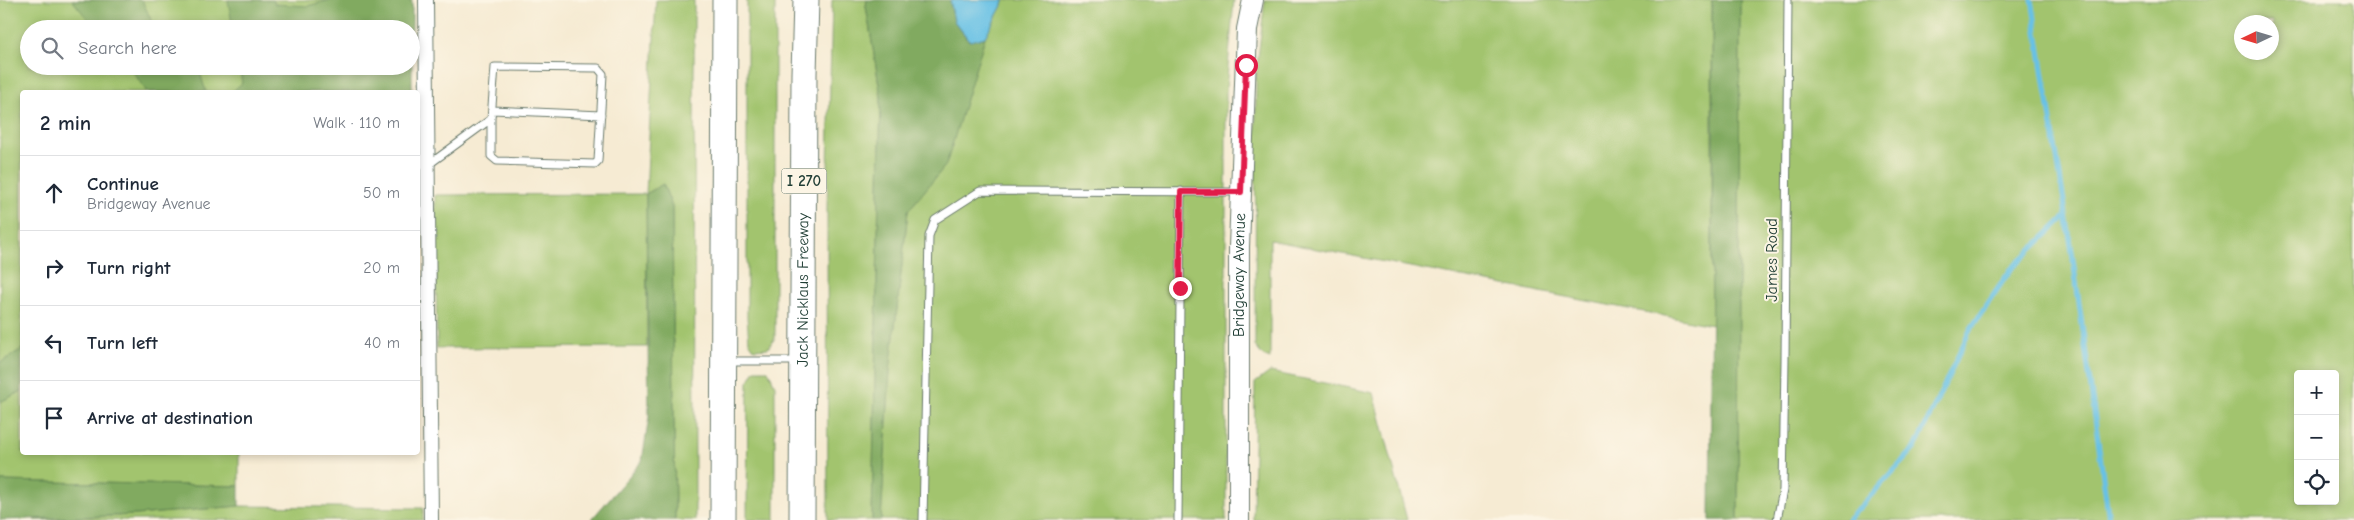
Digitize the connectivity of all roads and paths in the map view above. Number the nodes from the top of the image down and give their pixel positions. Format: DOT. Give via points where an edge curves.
graph roads {
  1 [pos="426,0"];
  2 [pos="725,0"];
  3 [pos="806,0"];
  4 [pos="1253,0"];
  5 [pos="1788,0"];
  6 [pos="492,110"];
  7 [pos="601,115"];
  8 [pos="491,119"];
  9 [pos="428,165"];
  10 [pos="1181,192"];
  11 [pos="1241,192"];
  12 [pos="724,361"];
  13 [pos="803,362"];
  14 [pos="431,520"];
  15 [pos="723,520"];
  16 [pos="802,520"];
  17 [pos="923,520"];
  18 [pos="1178,520"];
  19 [pos="1239,520"];
  20 [pos="1777,520"];
  1 -- 9 [label="street"];
  2 -- 12 [label="highway"];
  3 -- 13 [label="highway, Jack Nicklaus Freeway / I 270"];
  4 -- 11 [label="street, Bridgeway Avenue" via="1247,29"];
  5 -- 20 [label="lane, James Road" via="1783,481"];
  6 -- 7 [label="lane"];
  6 -- 7 [label="lane" via="495,67 598,68 603,74"];
  6 -- 8 [label="lane"];
  7 -- 8 [label="lane" via="598,161 594,164 496,161 491,156"];
  8 -- 9 [label="lane"];
  9 -- 14 [label="street"];
  10 -- 11 [label="lane"];
  10 -- 17 [label="lane" via="980,191 935,220 929,236"];
  10 -- 18 [label="lane"];
  11 -- 19 [label="street, Bridgeway Avenue"];
  12 -- 13 [label="lane"];
  12 -- 15 [label="highway"];
  13 -- 16 [label="highway, Jack Nicklaus Freeway / I 270"];
}
